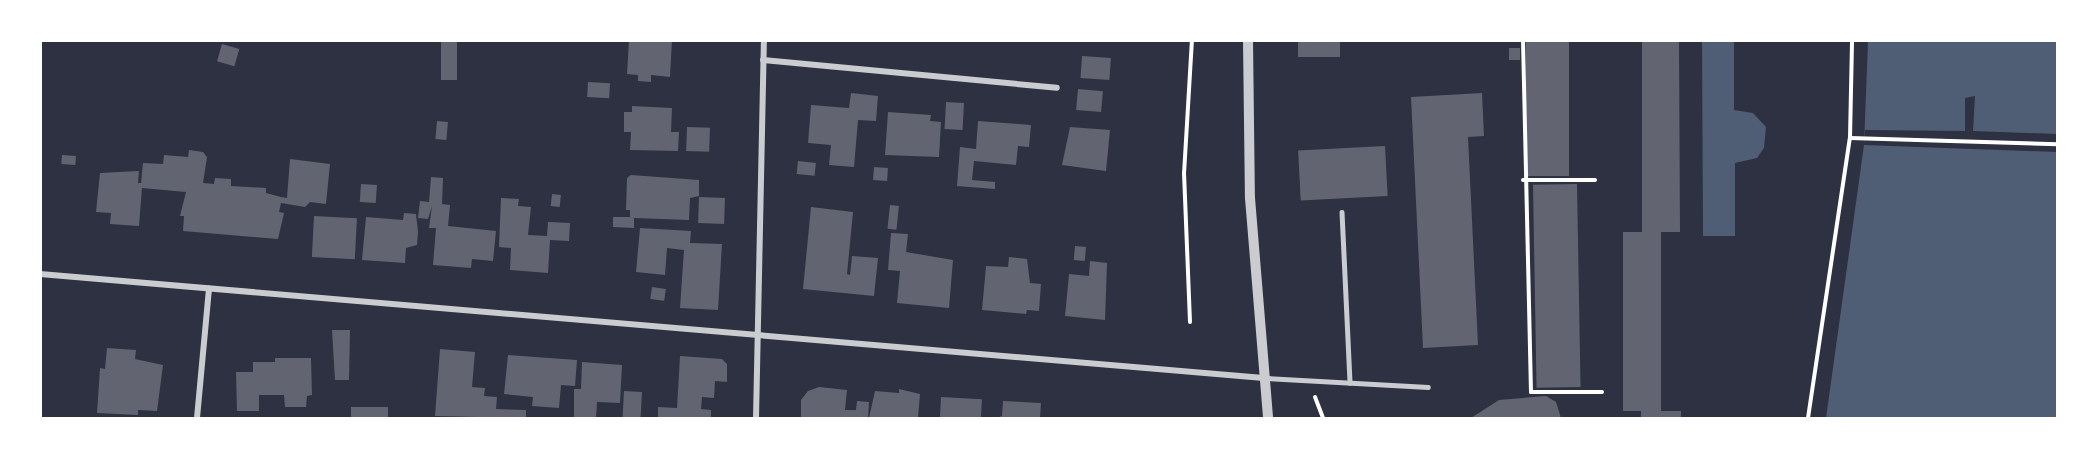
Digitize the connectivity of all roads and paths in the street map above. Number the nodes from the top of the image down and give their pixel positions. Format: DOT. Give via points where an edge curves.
graph roads {
  1 [pos="764,40"];
  2 [pos="1192,40"];
  3 [pos="1248,40"];
  4 [pos="1523,40"];
  5 [pos="1852,40"];
  6 [pos="763,60"];
  7 [pos="1057,88"];
  8 [pos="1850,138"];
  9 [pos="2058,144"];
  10 [pos="1523,180"];
  11 [pos="1595,180"];
  12 [pos="1342,212"];
  13 [pos="40,274"];
  14 [pos="209,289"];
  15 [pos="1190,322"];
  16 [pos="757,336"];
  17 [pos="1264,378"];
  18 [pos="1350,383"];
  19 [pos="1428,387"];
  20 [pos="1602,392"];
  21 [pos="197,418"];
  22 [pos="756,418"];
  23 [pos="1268,418"];
  24 [pos="1808,418"];
  1 -- 6 [label="street"];
  2 -- 15 [label="path" via="1184,174"];
  3 -- 17 [label="street" via="1250,198"];
  4 -- 10 [label="path"];
  5 -- 8 [label="path"];
  6 -- 7 [label="street"];
  6 -- 16 [label="street"];
  8 -- 9 [label="path"];
  8 -- 24 [label="path"];
  10 -- 11 [label="path"];
  10 -- 20 [label="path" via="1527,192 1531,392"];
  12 -- 18 [label="lane"];
  13 -- 14 [label="street"];
  14 -- 16 [label="street"];
  14 -- 21 [label="street"];
  16 -- 17 [label="street"];
  16 -- 22 [label="street"];
  17 -- 18 [label="lane"];
  17 -- 23 [label="street"];
  18 -- 19 [label="lane"];
}
